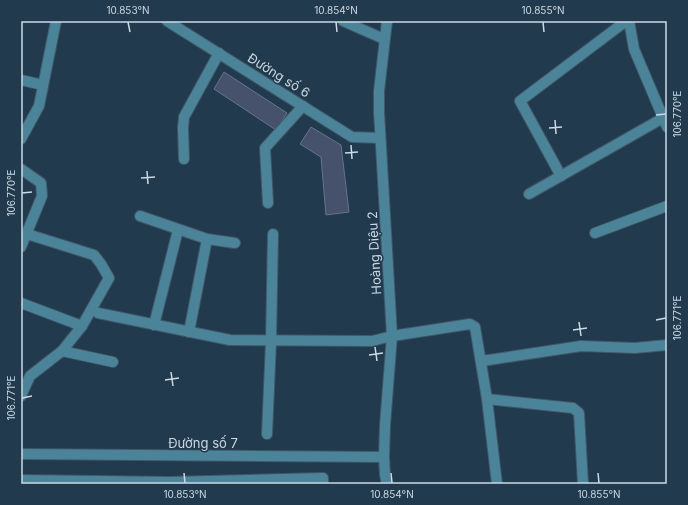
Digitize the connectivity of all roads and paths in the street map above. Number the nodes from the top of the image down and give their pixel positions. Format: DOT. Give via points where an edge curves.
graph roads {
  1 [pos="56,21"];
  2 [pos="167,21"];
  3 [pos="344,21"];
  4 [pos="387,21"];
  5 [pos="627,21"];
  6 [pos="384,39"];
  7 [pos="219,53"];
  8 [pos="21,80"];
  9 [pos="43,85"];
  10 [pos="303,106"];
  11 [pos="665,122"];
  12 [pos="25,124"];
  13 [pos="380,138"];
  14 [pos="21,140"];
  15 [pos="184,159"];
  16 [pos="21,169"];
  17 [pos="561,176"];
  18 [pos="529,194"];
  19 [pos="268,203"];
  20 [pos="667,206"];
  21 [pos="140,216"];
  22 [pos="178,230"];
  23 [pos="594,233"];
  24 [pos="27,234"];
  25 [pos="273,234"];
  26 [pos="207,239"];
  27 [pos="235,243"];
  28 [pos="21,247"];
  29 [pos="21,303"];
  30 [pos="98,313"];
  31 [pos="154,325"];
  32 [pos="82,326"];
  33 [pos="189,332"];
  34 [pos="392,336"];
  35 [pos="271,341"];
  36 [pos="667,345"];
  37 [pos="62,351"];
  38 [pos="482,361"];
  39 [pos="113,362"];
  40 [pos="21,396"];
  41 [pos="487,399"];
  42 [pos="267,434"];
  43 [pos="21,454"];
  44 [pos="384,457"];
  45 [pos="21,480"];
  46 [pos="323,484"];
  47 [pos="387,484"];
  48 [pos="496,484"];
  49 [pos="583,484"];
  1 -- 9 [label="street"];
  2 -- 7 [label="street, Đường số 6"];
  3 -- 6 [label="street"];
  4 -- 6 [label="street, Hoàng Diệu 2"];
  5 -- 11 [label="street" via="634,49"];
  5 -- 17 [label="street" via="520,101"];
  6 -- 13 [label="street, Hoàng Diệu 2" via="379,92"];
  7 -- 10 [label="street, Đường số 6"];
  7 -- 15 [label="street" via="184,117"];
  8 -- 9 [label="street"];
  9 -- 12 [label="street" via="39,106"];
  10 -- 13 [label="street, Đường số 6" via="352,137"];
  10 -- 19 [label="street" via="265,148"];
  11 -- 17 [label="street"];
  12 -- 14 [label="street"];
  13 -- 34 [label="street, Hoàng Diệu 2"];
  16 -- 24 [label="street" via="41,183 42,196"];
  17 -- 18 [label="street"];
  20 -- 23 [label="street"];
  21 -- 22 [label="street"];
  22 -- 26 [label="street"];
  22 -- 31 [label="street"];
  24 -- 28 [label="street"];
  24 -- 32 [label="street" via="94,255 102,264 108,278"];
  25 -- 35 [label="street"];
  26 -- 27 [label="street"];
  26 -- 33 [label="street"];
  29 -- 32 [label="street"];
  30 -- 31 [label="street"];
  31 -- 33 [label="street"];
  32 -- 37 [label="street"];
  33 -- 35 [label="street" via="230,340"];
  34 -- 35 [label="street" via="372,341"];
  34 -- 38 [label="street" via="470,324 476,327"];
  34 -- 44 [label="street, Hoàng Diệu 2"];
  35 -- 42 [label="street"];
  36 -- 38 [label="street" via="635,348 581,346"];
  37 -- 39 [label="street"];
  37 -- 40 [label="street" via="30,376"];
  38 -- 41 [label="street"];
  41 -- 48 [label="street"];
  41 -- 49 [label="street" via="573,408 579,413"];
  43 -- 44 [label="street, Đường số 7"];
  44 -- 47 [label="street, Hoàng Diệu 2"];
  45 -- 46 [label="street" via="170,482 323,478"];
}
